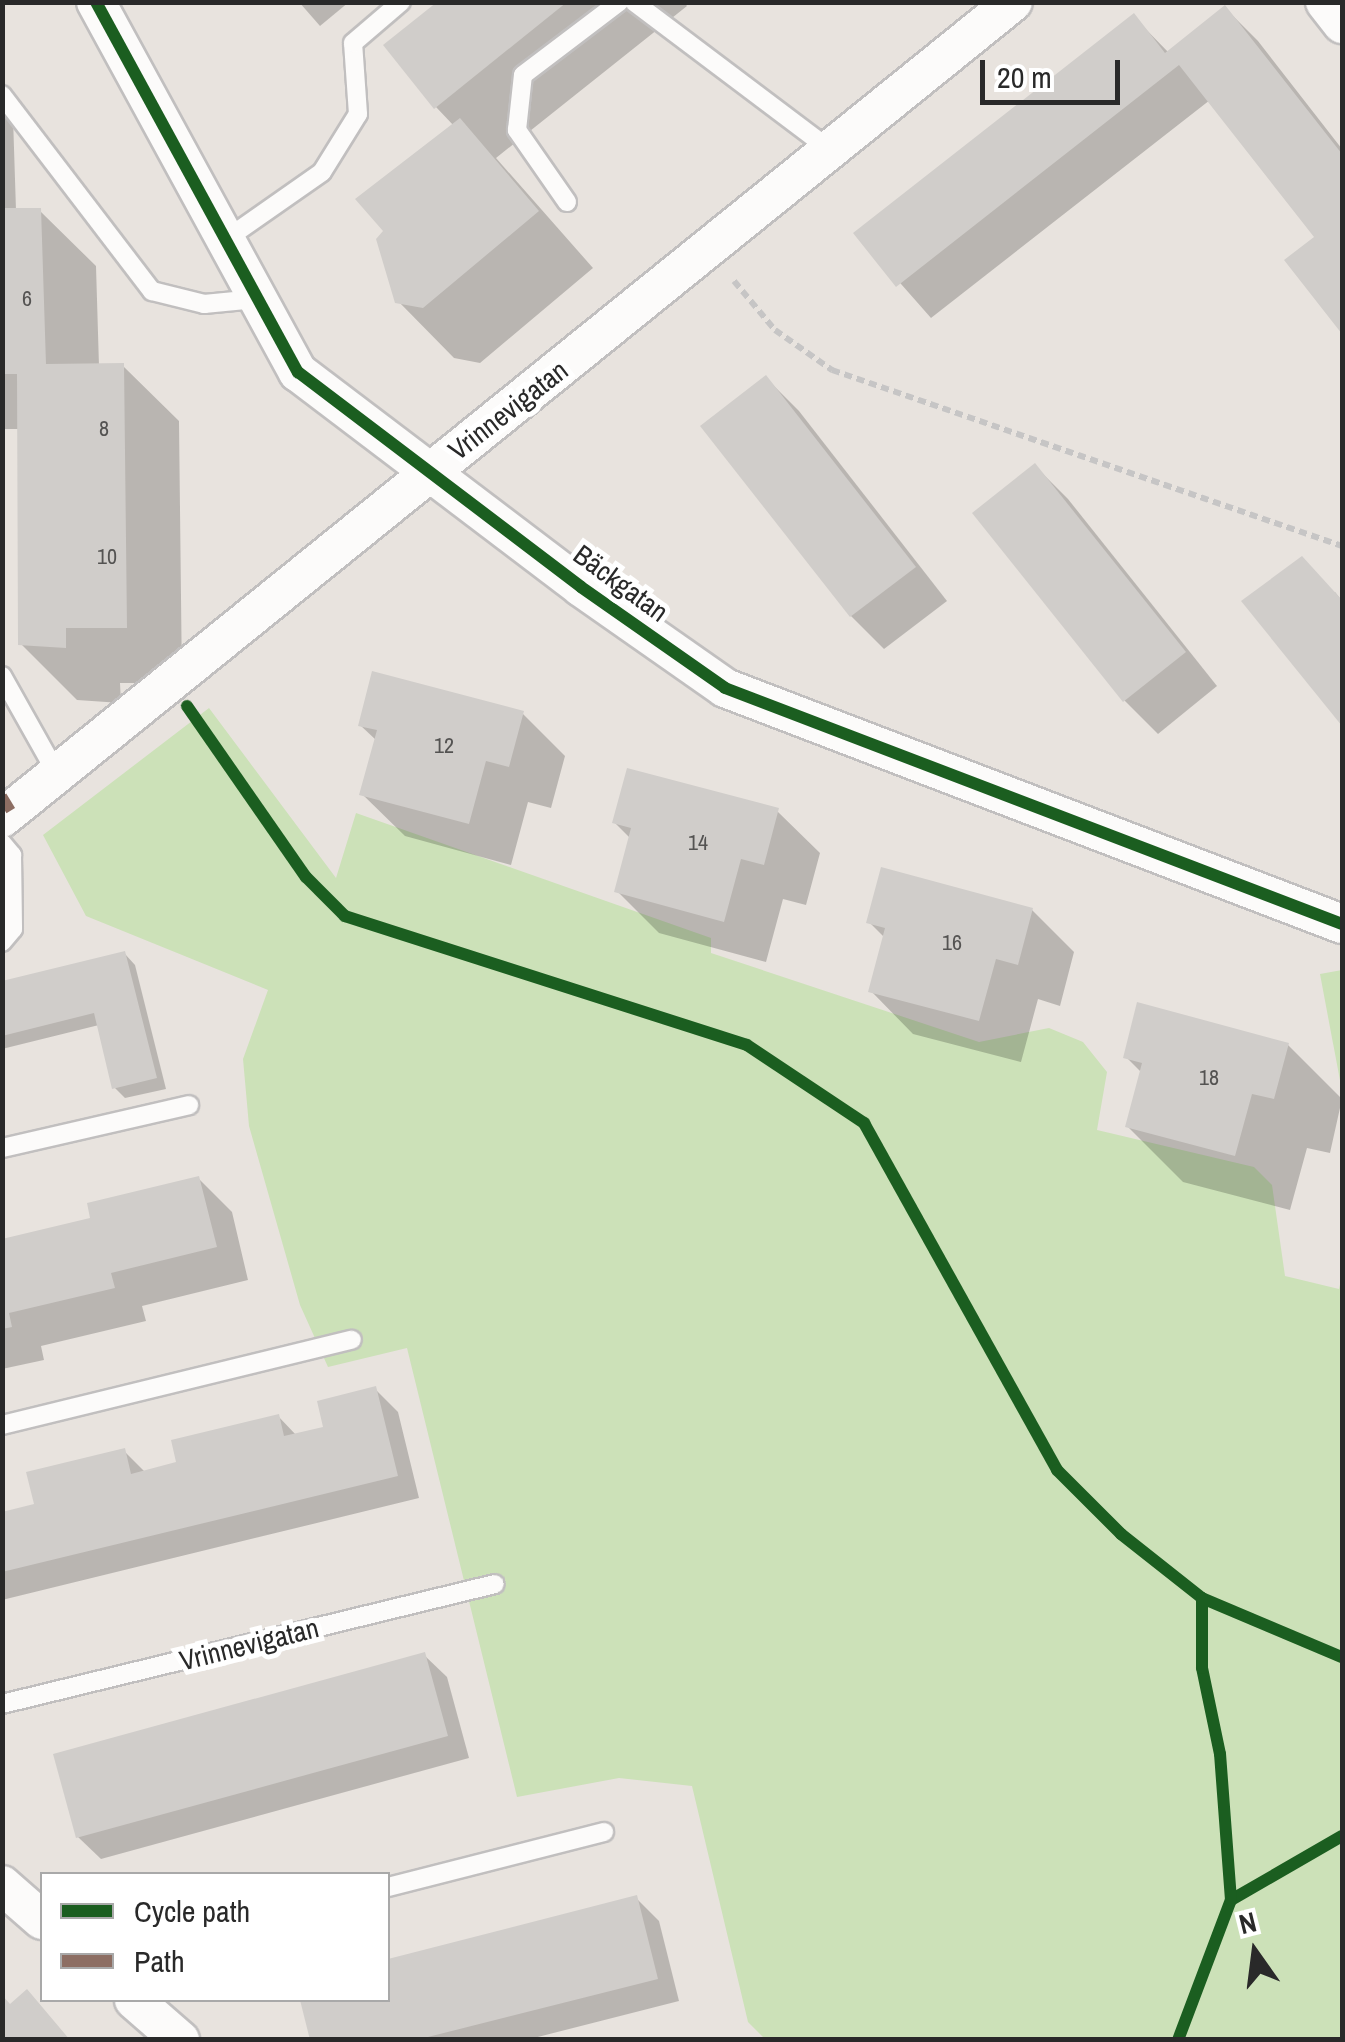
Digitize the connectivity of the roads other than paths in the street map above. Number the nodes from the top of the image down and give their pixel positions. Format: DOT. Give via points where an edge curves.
graph roads {
  1 [pos="96,2"];
  2 [pos="401,2"];
  3 [pos="619,2"];
  4 [pos="634,2"];
  5 [pos="1013,2"];
  6 [pos="1325,2"];
  7 [pos="1342,24"];
  8 [pos="2,95"];
  9 [pos="832,151"];
  10 [pos="567,202"];
  11 [pos="226,240"];
  12 [pos="256,299"];
  13 [pos="432,470"];
  14 [pos="2,676"];
  15 [pos="57,774"];
  16 [pos="2,818"];
  17 [pos="2,843"];
  18 [pos="1342,924"];
  19 [pos="2,942"];
  20 [pos="189,1105"];
  21 [pos="2,1148"];
  22 [pos="352,1340"];
  23 [pos="2,1425"];
  24 [pos="496,1584"];
  25 [pos="2,1704"];
  26 [pos="604,1832"];
  27 [pos="2,1886"];
  28 [pos="390,1886"];
  29 [pos="40,1918"];
  30 [pos="136,2002"];
  31 [pos="180,2040"];
  1 -- 11 [label="street, Bäckgatan"];
  2 -- 11 [label="lane" via="352,43 358,114 322,172"];
  3 -- 10 [label="lane" via="523,75 517,130"];
  4 -- 9 [label="lane"];
  5 -- 9 [label="street, Vrinnevigatan"];
  6 -- 7 [label="street"];
  8 -- 12 [label="lane" via="152,291 204,304"];
  9 -- 13 [label="street, Vrinnevigatan"];
  11 -- 12 [label="street, Bäckgatan"];
  12 -- 13 [label="street, Bäckgatan" via="298,372"];
  13 -- 15 [label="street, Vrinnevigatan"];
  13 -- 18 [label="street, Bäckgatan" via="725,688"];
  14 -- 15 [label="lane"];
  15 -- 16 [label="street, Vrinnevigatan"];
  17 -- 19 [label="lane" via="12,855 14,929"];
  20 -- 21 [label="lane"];
  22 -- 23 [label="lane"];
  24 -- 25 [label="lane, Vrinnevigatan"];
  26 -- 28 [label="lane"];
  27 -- 29 [label="street"];
  30 -- 31 [label="street"];
}
